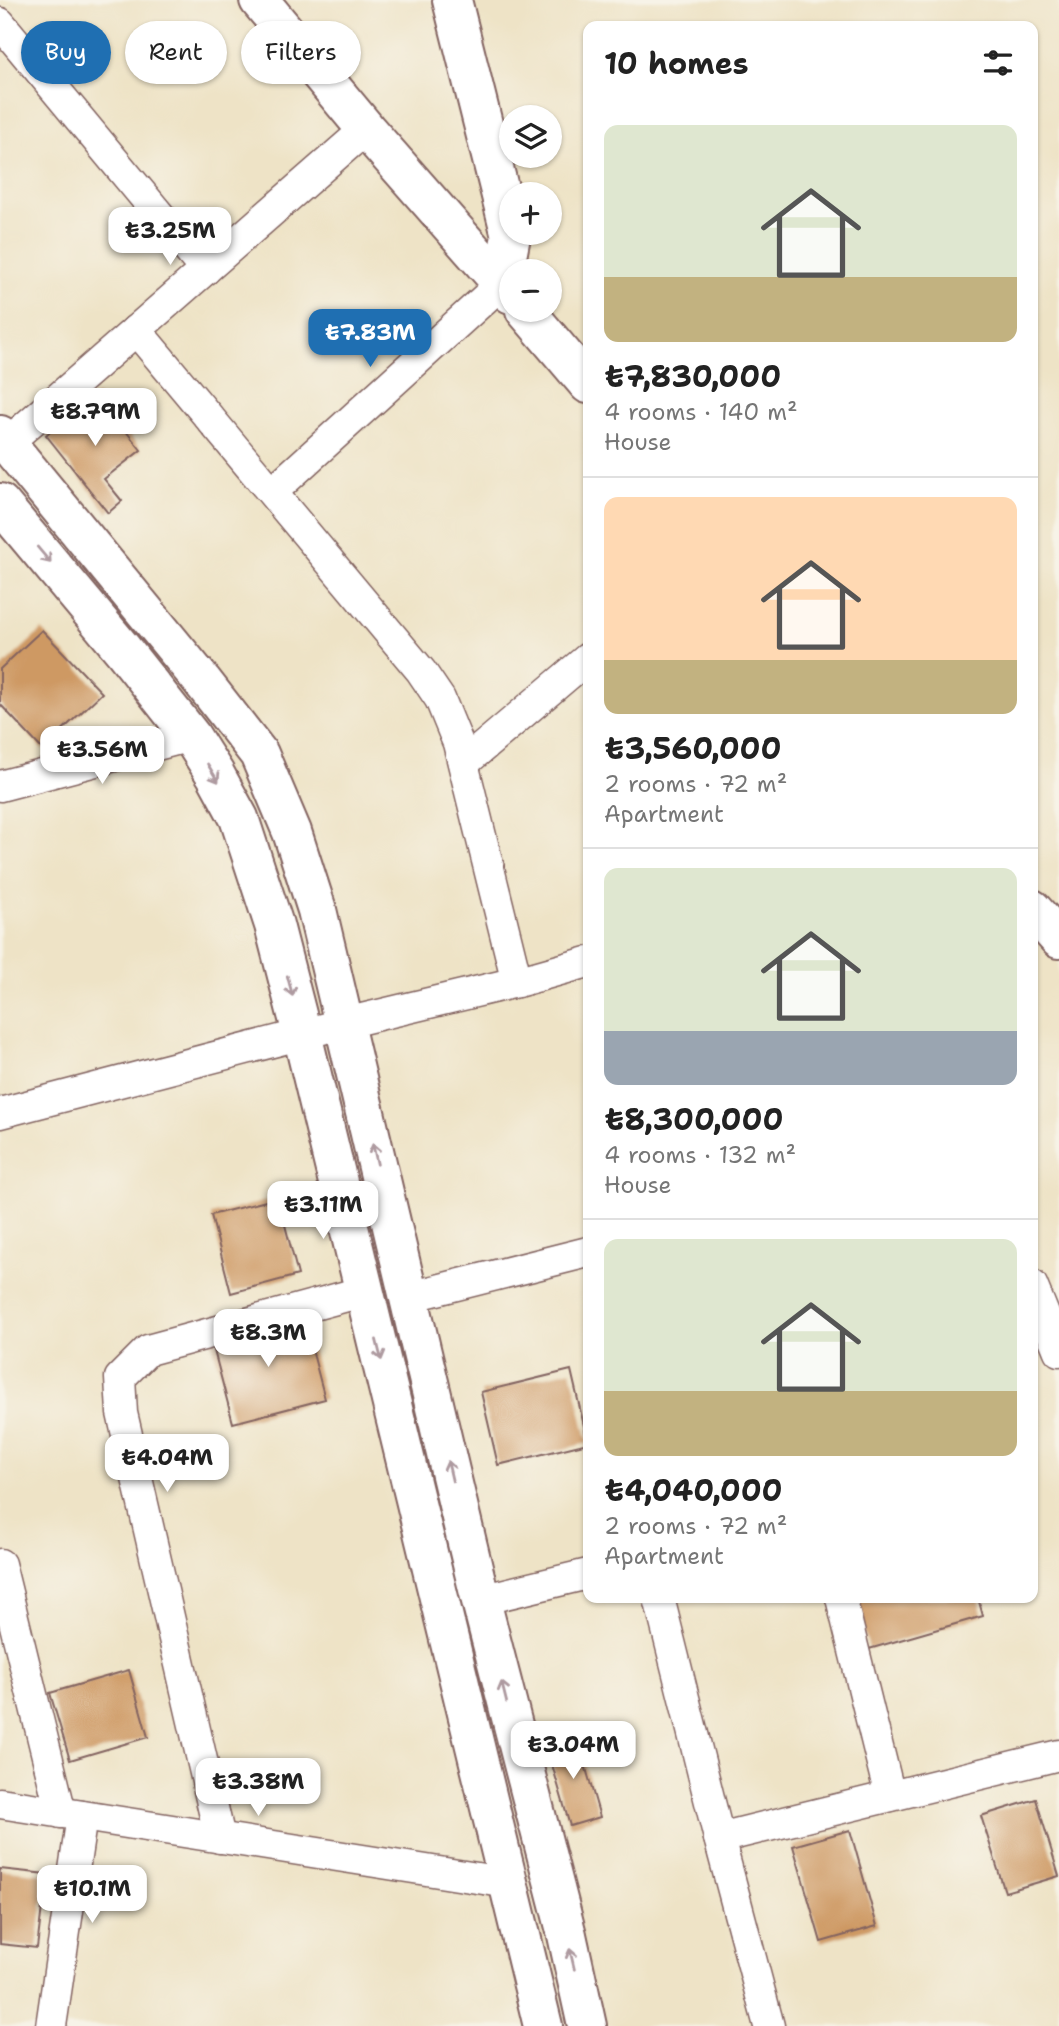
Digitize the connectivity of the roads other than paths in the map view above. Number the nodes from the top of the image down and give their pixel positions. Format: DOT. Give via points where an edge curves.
graph roads {
  1 [pos="259,0"];
  2 [pos="452,0"];
  3 [pos="0,23"];
  4 [pos="366,129"];
  5 [pos="512,259"];
  6 [pos="205,270"];
  7 [pos="499,280"];
  8 [pos="499,307"];
  9 [pos="535,322"];
  10 [pos="136,330"];
  11 [pos="583,378"];
  12 [pos="4,439"];
  13 [pos="272,492"];
  14 [pos="0,503"];
  15 [pos="583,662"];
  16 [pos="191,736"];
  17 [pos="464,764"];
  18 [pos="0,786"];
  19 [pos="1038,916"];
  20 [pos="1059,939"];
  21 [pos="583,963"];
  22 [pos="517,982"];
  23 [pos="345,1023"];
  24 [pos="302,1034"];
  25 [pos="0,1113"];
  26 [pos="583,1253"];
  27 [pos="365,1292"];
  28 [pos="409,1297"];
  29 [pos="1038,1300"];
  30 [pos="1059,1351"];
  31 [pos="0,1564"];
  32 [pos="583,1575"];
  33 [pos="480,1600"];
  34 [pos="660,1603"];
  35 [pos="842,1603"];
  36 [pos="1059,1755"];
  37 [pos="890,1796"];
  38 [pos="0,1804"];
  39 [pos="71,1815"];
  40 [pos="220,1838"];
  41 [pos="719,1838"];
  42 [pos="509,1883"];
  43 [pos="51,2026"];
  44 [pos="543,2026"];
  45 [pos="587,2026"];
  46 [pos="769,2026"];
  1 -- 4 [label="street"];
  2 -- 5 [label="street" via="512,236"];
  3 -- 6 [label="street"];
  4 -- 6 [label="street"];
  4 -- 7 [label="street"];
  6 -- 10 [label="street"];
  8 -- 13 [label="street"];
  9 -- 11 [label="street"];
  10 -- 12 [label="street"];
  10 -- 13 [label="street"];
  12 -- 23 [label="street" via="259,754 292,832 317,910"];
  13 -- 17 [label="street" via="421,671 440,699"];
  14 -- 16 [label="street, one-way"];
  15 -- 17 [label="street"];
  16 -- 18 [label="street"];
  16 -- 24 [label="street, one-way" via="239,818 274,925"];
  17 -- 22 [label="street"];
  19 -- 20 [label="street"];
  21 -- 22 [label="street"];
  22 -- 23 [label="street"];
  23 -- 24 [label="street"];
  28 -- 23 [label="street, one-way"];
  24 -- 25 [label="street"];
  24 -- 27 [label="street"];
  26 -- 28 [label="street"];
  27 -- 40 [label="street" via="148,1350 120,1378 122,1413"];
  27 -- 42 [label="street, one-way"];
  33 -- 28 [label="street, one-way"];
  29 -- 30 [label="street"];
  31 -- 39 [label="street"];
  32 -- 33 [label="street"];
  45 -- 33 [label="street, one-way"];
  34 -- 41 [label="street"];
  35 -- 37 [label="street"];
  36 -- 37 [label="street"];
  37 -- 41 [label="street"];
  38 -- 39 [label="street"];
  39 -- 40 [label="street"];
  39 -- 43 [label="street"];
  40 -- 42 [label="street"];
  41 -- 46 [label="street"];
  42 -- 44 [label="street"];
}
